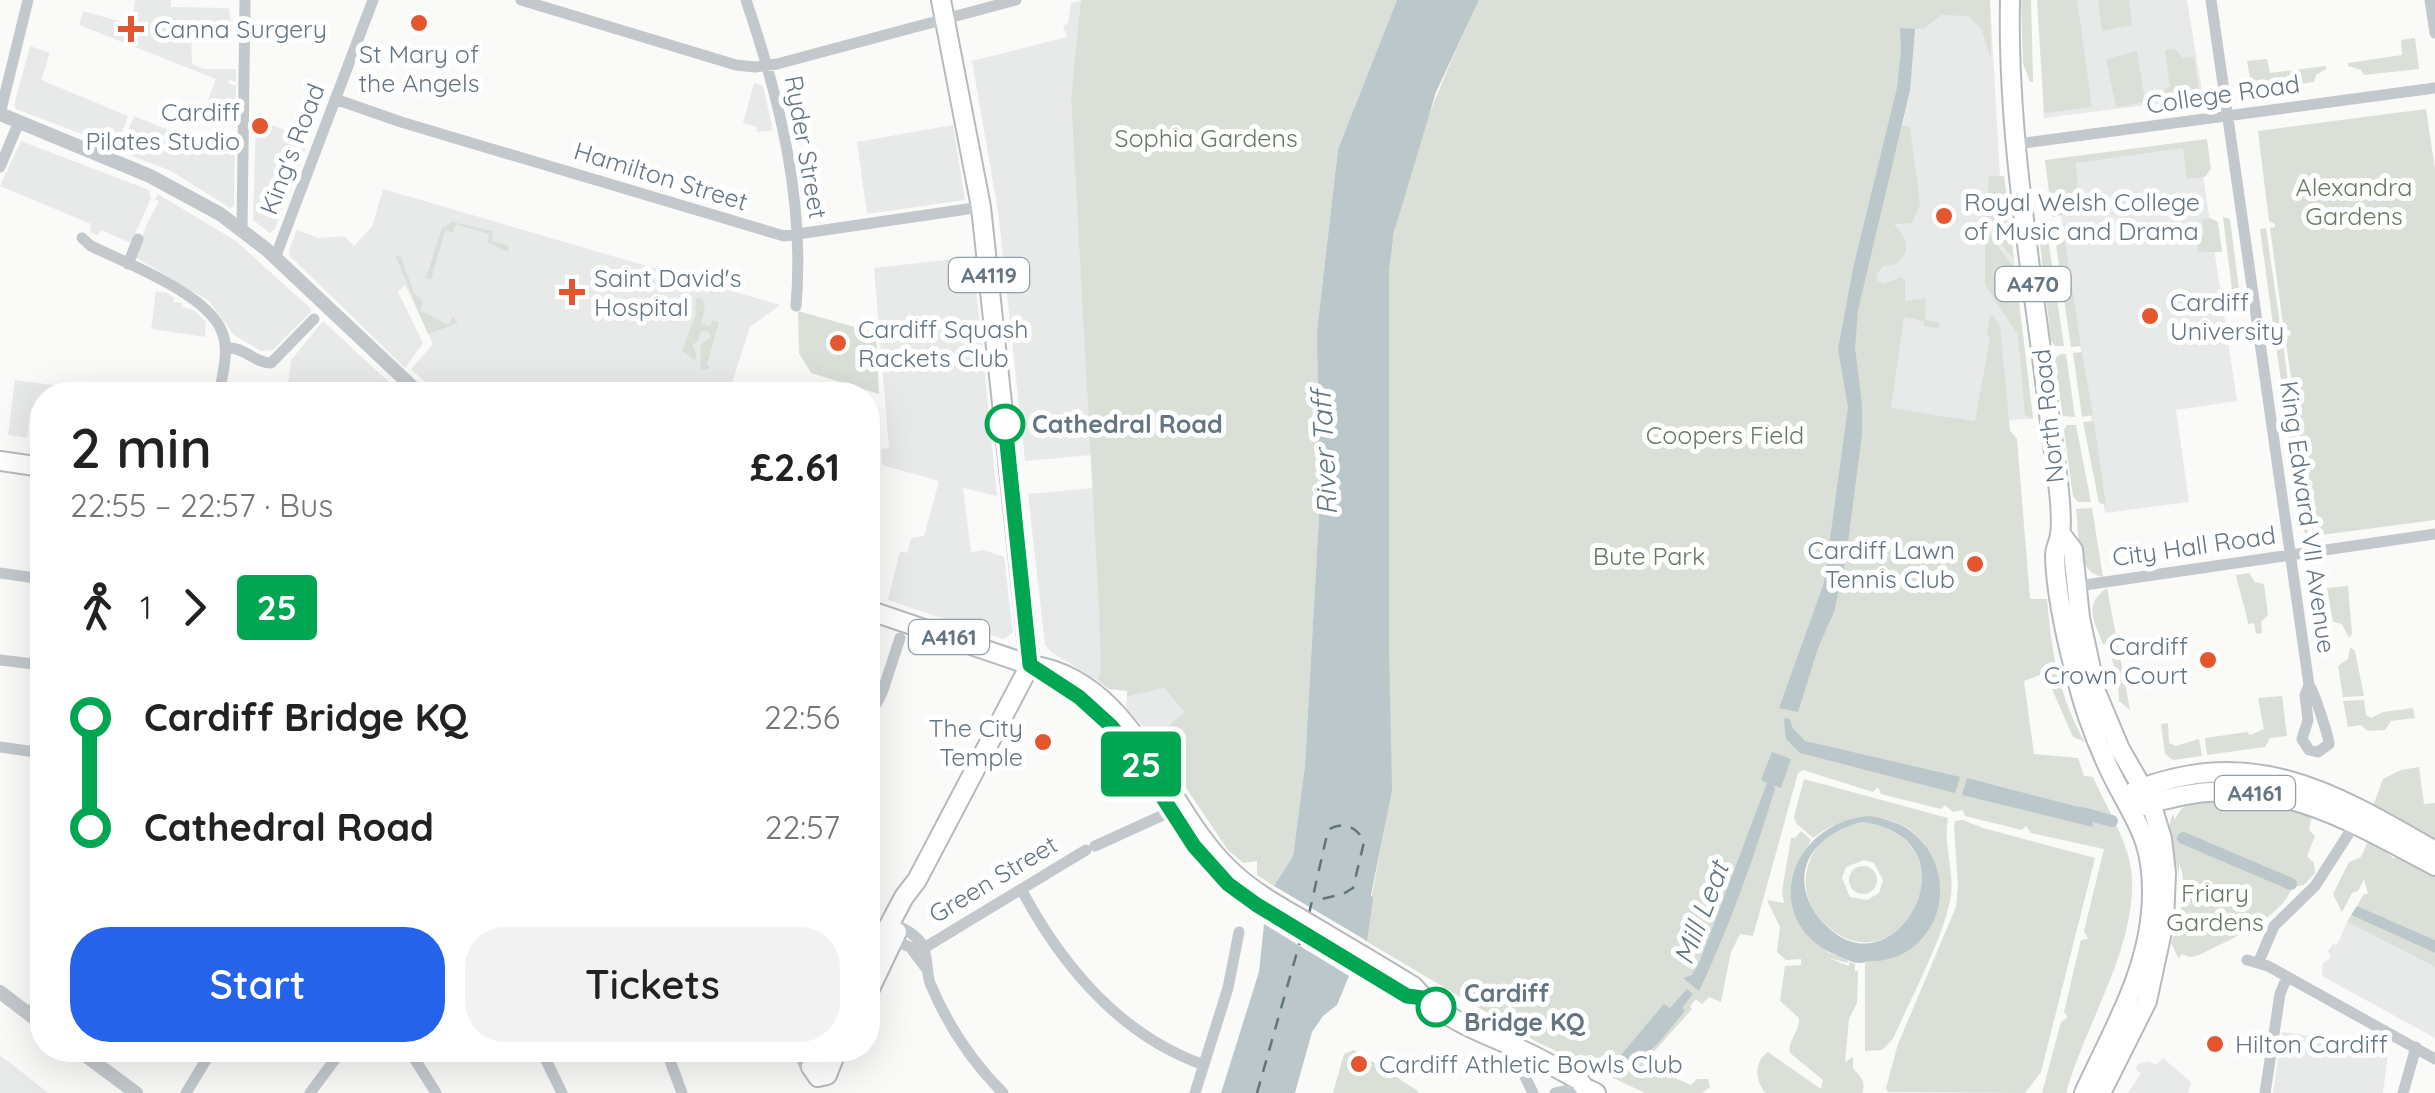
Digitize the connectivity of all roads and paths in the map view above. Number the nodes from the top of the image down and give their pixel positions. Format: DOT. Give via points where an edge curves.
graph roads {
  1 [pos="28,0"];
  2 [pos="245,0"];
  3 [pos="373,0"];
  4 [pos="521,0"];
  5 [pos="746,0"];
  6 [pos="941,0"];
  7 [pos="1016,0"];
  8 [pos="2010,0"];
  9 [pos="2211,0"];
  10 [pos="2430,0"];
  11 [pos="540,3"];
  12 [pos="946,20"];
  13 [pos="2435,32"];
  14 [pos="762,45"];
  15 [pos="768,65"];
  16 [pos="742,66"];
  17 [pos="2435,88"];
  18 [pos="335,99"];
  19 [pos="0,114"];
  20 [pos="2228,116"];
  21 [pos="19,122"];
  22 [pos="2017,144"];
  23 [pos="0,167"];
  24 [pos="981,207"];
  25 [pos="242,230"];
  26 [pos="799,235"];
  27 [pos="82,238"];
  28 [pos="138,238"];
  29 [pos="275,258"];
  30 [pos="128,264"];
  31 [pos="796,306"];
  32 [pos="314,319"];
  33 [pos="225,348"];
  34 [pos="221,382"];
  35 [pos="407,382"];
  36 [pos="0,461"];
  37 [pos="30,465"];
  38 [pos="2060,534"];
  39 [pos="2435,534"];
  40 [pos="2291,555"];
  41 [pos="0,573"];
  42 [pos="30,577"];
  43 [pos="2078,586"];
  44 [pos="880,614"];
  45 [pos="900,638"];
  46 [pos="0,660"];
  47 [pos="30,664"];
  48 [pos="1030,665"];
  49 [pos="2310,685"];
  50 [pos="880,697"];
  51 [pos="0,747"];
  52 [pos="30,751"];
  53 [pos="2340,798"];
  54 [pos="2138,799"];
  55 [pos="1172,811"];
  56 [pos="2354,823"];
  57 [pos="2435,851"];
  58 [pos="2435,866"];
  59 [pos="1021,889"];
  60 [pos="1262,902"];
  61 [pos="891,931"];
  62 [pos="1240,932"];
  63 [pos="880,947"];
  64 [pos="924,948"];
  65 [pos="880,961"];
  66 [pos="925,966"];
  67 [pos="2286,977"];
  68 [pos="0,992"];
  69 [pos="30,1014"];
  70 [pos="1489,1039"];
  71 [pos="1508,1044"];
  72 [pos="2416,1047"];
  73 [pos="2435,1059"];
  74 [pos="94,1062"];
  75 [pos="205,1062"];
  76 [pos="333,1062"];
  77 [pos="416,1062"];
  78 [pos="547,1062"];
  79 [pos="670,1062"];
  80 [pos="824,1064"];
  81 [pos="1204,1065"];
  82 [pos="1530,1067"];
  83 [pos="1585,1089"];
  84 [pos="432,1091"];
  85 [pos="136,1093"];
  86 [pos="186,1093"];
  87 [pos="310,1093"];
  88 [pos="562,1093"];
  89 [pos="682,1093"];
  90 [pos="810,1093"];
  91 [pos="1003,1093"];
  92 [pos="1194,1093"];
  93 [pos="1533,1093"];
  94 [pos="1555,1093"];
  95 [pos="2084,1093"];
  96 [pos="2101,1093"];
  97 [pos="2265,1093"];
  98 [pos="2404,1093"];
  1 -- 19 [label="street"];
  2 -- 25 [label="street"];
  3 -- 18 [label="street, King's Road"];
  4 -- 11 [label="street"];
  5 -- 14 [label="street, Ryder Street"];
  6 -- 12 [label="main road, A4119"];
  7 -- 12 [label="street"];
  8 -- 22 [label="main road, North Road / A470"];
  9 -- 20 [label="street, King Edward VII Avenue"];
  10 -- 13 [label="street"];
  11 -- 16 [label="street"];
  12 -- 15 [label="street"];
  12 -- 24 [label="main road, A4119"];
  14 -- 15 [label="street, Ryder Street"];
  14 -- 16 [label="street"];
  15 -- 16 [label="street"];
  15 -- 26 [label="street, Ryder Street"];
  17 -- 20 [label="street, College Road"];
  18 -- 26 [label="street, Hamilton Street" via="779,235"];
  18 -- 29 [label="street, King's Road"];
  19 -- 21 [label="street"];
  20 -- 22 [label="street, College Road"];
  20 -- 40 [label="street, King Edward VII Avenue"];
  21 -- 23 [label="street"];
  21 -- 25 [label="street" via="164,182"];
  22 -- 38 [label="main road, North Road / A470"];
  24 -- 26 [label="street, Hamilton Street"];
  24 -- 48 [label="main road, A4119"];
  25 -- 29 [label="street"];
  26 -- 31 [label="street, Ryder Street"];
  27 -- 30 [label="street"];
  28 -- 30 [label="street"];
  29 -- 35 [label="street"];
  30 -- 33 [label="street" via="201,305 218,324"];
  32 -- 33 [label="street" via="271,362"];
  33 -- 34 [label="street"];
  36 -- 37 [label="main road"];
  38 -- 43 [label="main road, North Road / A470" via="2074,550"];
  38 -- 54 [label="main road, North Road / A470" via="2055,552 2076,675 2103,754"];
  39 -- 40 [label="street, City Hall Road"];
  40 -- 43 [label="street, City Hall Road"];
  40 -- 49 [label="street, King Edward VII Avenue"];
  41 -- 42 [label="street"];
  43 -- 54 [label="main road, North Road / A470" via="2096,692"];
  44 -- 48 [label="main road, A4161"];
  45 -- 50 [label="street"];
  46 -- 47 [label="street"];
  48 -- 55 [label="main road, A4161" via="1111,726"];
  48 -- 60 [label="main road, A4161" via="1066,675 1111,710 1213,854"];
  48 -- 61 [label="main road"];
  49 -- 49 [label="street, King Edward VII Avenue" via="2330,734 2318,752 2302,740"];
  51 -- 52 [label="street"];
  53 -- 54 [label="main road, A4161" via="2289,780 2223,772 2183,775"];
  53 -- 56 [label="street"];
  53 -- 57 [label="main road, A4161"];
  54 -- 56 [label="main road, A4161" via="2257,793 2320,807"];
  54 -- 95 [label="main road, North Road" via="2150,862 2146,942 2123,1018"];
  54 -- 96 [label="main road, North Road" via="2162,839 2162,932 2146,1001"];
  55 -- 59 [label="street, Green Street"];
  55 -- 60 [label="main road, A4161" via="1212,868"];
  56 -- 58 [label="main road, A4161"];
  56 -- 67 [label="street" via="2315,886 2274,926 2253,960"];
  59 -- 64 [label="street, Green Street"];
  59 -- 81 [label="street" via="1070,967 1120,1018 1159,1046"];
  60 -- 70 [label="main road, A4161" via="1413,986"];
  61 -- 63 [label="main road"];
  61 -- 64 [label="street" via="915,936"];
  61 -- 65 [label="main road"];
  61 -- 66 [label="street"];
  62 -- 81 [label="street"];
  64 -- 66 [label="street"];
  66 -- 91 [label="street" via="964,1046"];
  67 -- 72 [label="street"];
  67 -- 97 [label="street"];
  68 -- 69 [label="street"];
  70 -- 71 [label="main road, A4161"];
  70 -- 82 [label="main road, A4161" via="1497,1051"];
  71 -- 82 [label="main road, A4161"];
  71 -- 82 [label="street"];
  72 -- 73 [label="street"];
  72 -- 98 [label="street"];
  74 -- 85 [label="street"];
  75 -- 86 [label="street"];
  76 -- 87 [label="street"];
  77 -- 84 [label="street"];
  78 -- 88 [label="street"];
  79 -- 89 [label="street"];
  80 -- 90 [label="main road"];
  81 -- 92 [label="street"];
  82 -- 83 [label="main road, A4161"];
  82 -- 93 [label="street"];
  83 -- 94 [label="street"];
}
